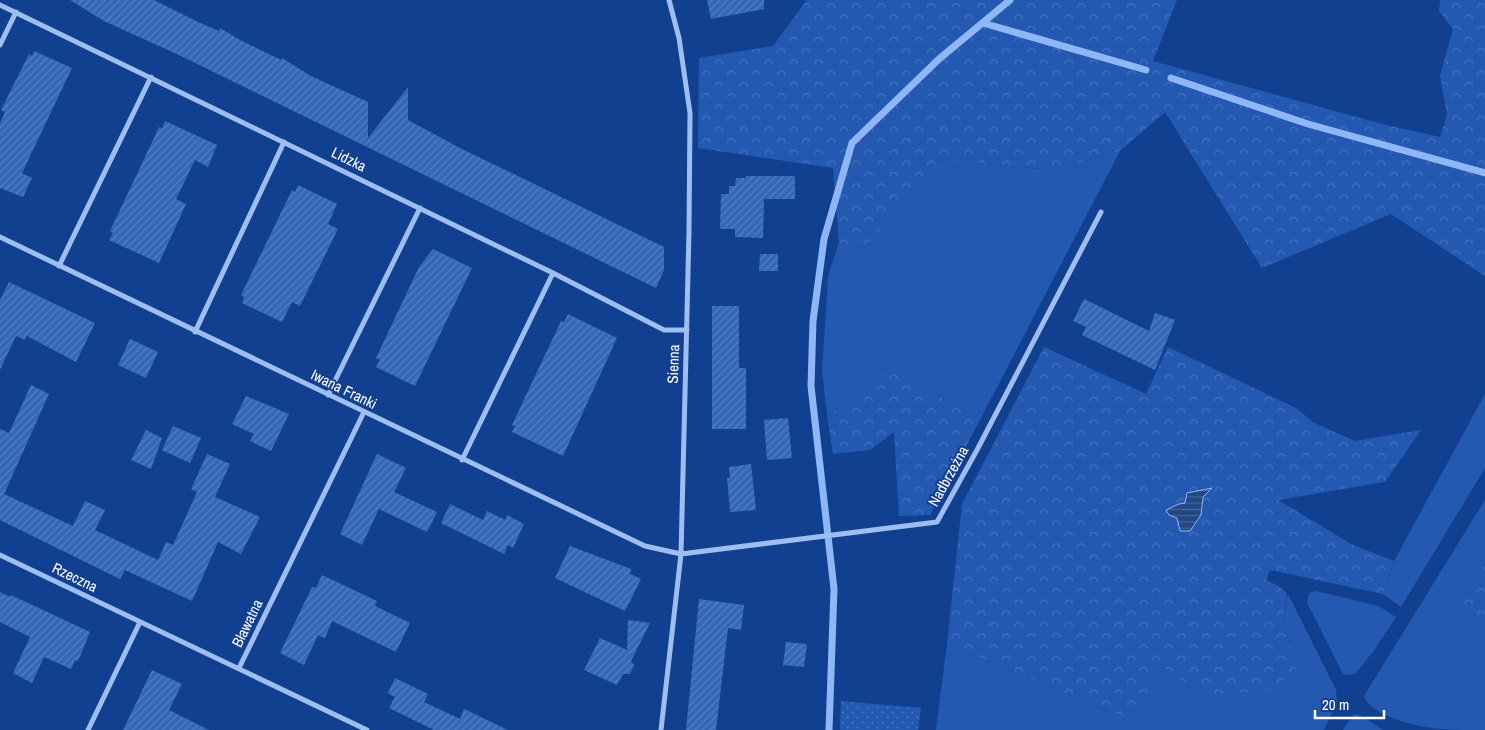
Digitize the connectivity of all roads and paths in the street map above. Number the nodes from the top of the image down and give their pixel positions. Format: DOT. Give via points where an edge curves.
graph roads {
  1 [pos="670,0"];
  2 [pos="0,5"];
  3 [pos="16,12"];
  4 [pos="0,44"];
  5 [pos="151,77"];
  6 [pos="284,142"];
  7 [pos="420,208"];
  8 [pos="1101,212"];
  9 [pos="0,237"];
  10 [pos="59,266"];
  11 [pos="553,273"];
  12 [pos="687,330"];
  13 [pos="195,332"];
  14 [pos="328,395"];
  15 [pos="364,412"];
  16 [pos="462,460"];
  17 [pos="680,554"];
  18 [pos="0,555"];
  19 [pos="140,622"];
  20 [pos="239,668"];
  21 [pos="88,730"];
  22 [pos="367,730"];
  23 [pos="660,730"];
  1 -- 12 [label="street, Sienna" via="690,113"];
  2 -- 3 [label="street, Lidzka"];
  3 -- 4 [label="street"];
  3 -- 5 [label="street, Lidzka"];
  5 -- 6 [label="street, Lidzka"];
  5 -- 10 [label="street"];
  6 -- 7 [label="street, Lidzka"];
  6 -- 13 [label="street"];
  7 -- 11 [label="street, Lidzka"];
  7 -- 14 [label="street"];
  8 -- 17 [label="street, Nadbrzeżna" via="937,522"];
  9 -- 10 [label="street, Iwana Franki"];
  10 -- 13 [label="street, Iwana Franki"];
  11 -- 12 [label="street, Lidzka" via="664,330"];
  11 -- 16 [label="street"];
  12 -- 17 [label="street, Sienna"];
  13 -- 14 [label="street, Iwana Franki"];
  14 -- 15 [label="street, Iwana Franki"];
  15 -- 16 [label="street, Iwana Franki"];
  15 -- 20 [label="street, Bławatna"];
  16 -- 17 [label="street, Iwana Franki" via="645,546"];
  17 -- 23 [label="street, Sienna"];
  18 -- 19 [label="street, Rzeczna"];
  19 -- 20 [label="street, Bławatna"];
  19 -- 21 [label="street"];
  20 -- 22 [label="street"];
}
